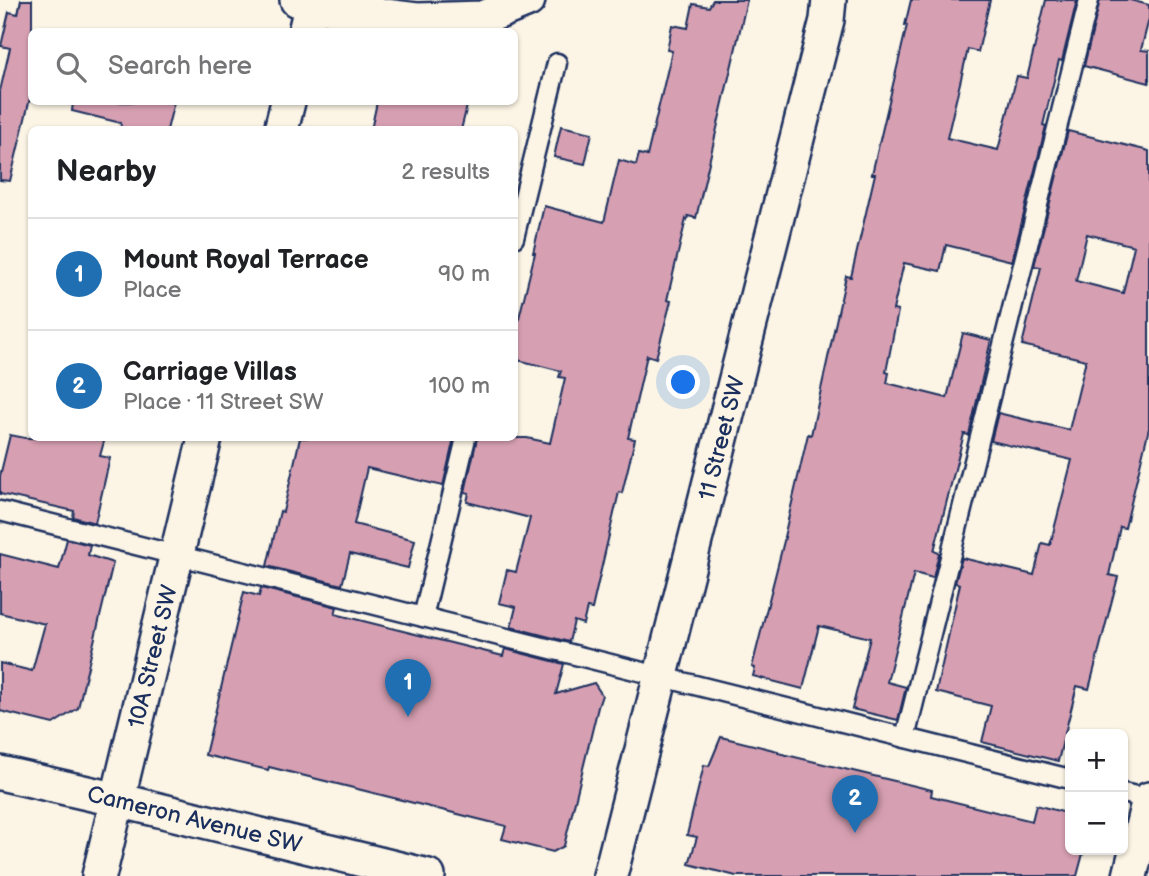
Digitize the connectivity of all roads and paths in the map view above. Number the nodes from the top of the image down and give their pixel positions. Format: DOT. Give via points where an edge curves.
graph roads {
  1 [pos="528,0"];
  2 [pos="829,0"];
  3 [pos="1089,0"];
  4 [pos="304,12"];
  5 [pos="557,63"];
  6 [pos="287,105"];
  7 [pos="282,126"];
  8 [pos="518,222"];
  9 [pos="204,441"];
  10 [pos="465,441"];
  11 [pos="0,511"];
  12 [pos="176,555"];
  13 [pos="423,617"];
  14 [pos="661,678"];
  15 [pos="905,738"];
  16 [pos="0,773"];
  17 [pos="1065,778"];
  18 [pos="1128,794"];
  19 [pos="1149,799"];
  20 [pos="118,800"];
  21 [pos="364,868"];
  22 [pos="99,876"];
  23 [pos="428,876"];
  24 [pos="610,876"];
  25 [pos="1130,876"];
  1 -- 4 [label="street" via="483,18 417,20 344,11"];
  2 -- 14 [label="street, 11 Street SW"];
  3 -- 15 [label="lane"];
  5 -- 8 [label="lane"];
  6 -- 7 [label="street"];
  9 -- 12 [label="street, 10A Street SW"];
  10 -- 13 [label="lane"];
  11 -- 12 [label="lane"];
  12 -- 13 [label="lane"];
  12 -- 20 [label="street, 10A Street SW"];
  13 -- 14 [label="lane"];
  14 -- 15 [label="lane"];
  14 -- 24 [label="street, 11 Street SW"];
  15 -- 17 [label="lane"];
  16 -- 20 [label="street, Cameron Avenue SW"];
  18 -- 19 [label="lane"];
  19 -- 25 [label="street"];
  20 -- 21 [label="street, Cameron Avenue SW"];
  20 -- 22 [label="street, 10A Street SW"];
  21 -- 23 [label="street, Cameron Avenue SW"];
}
